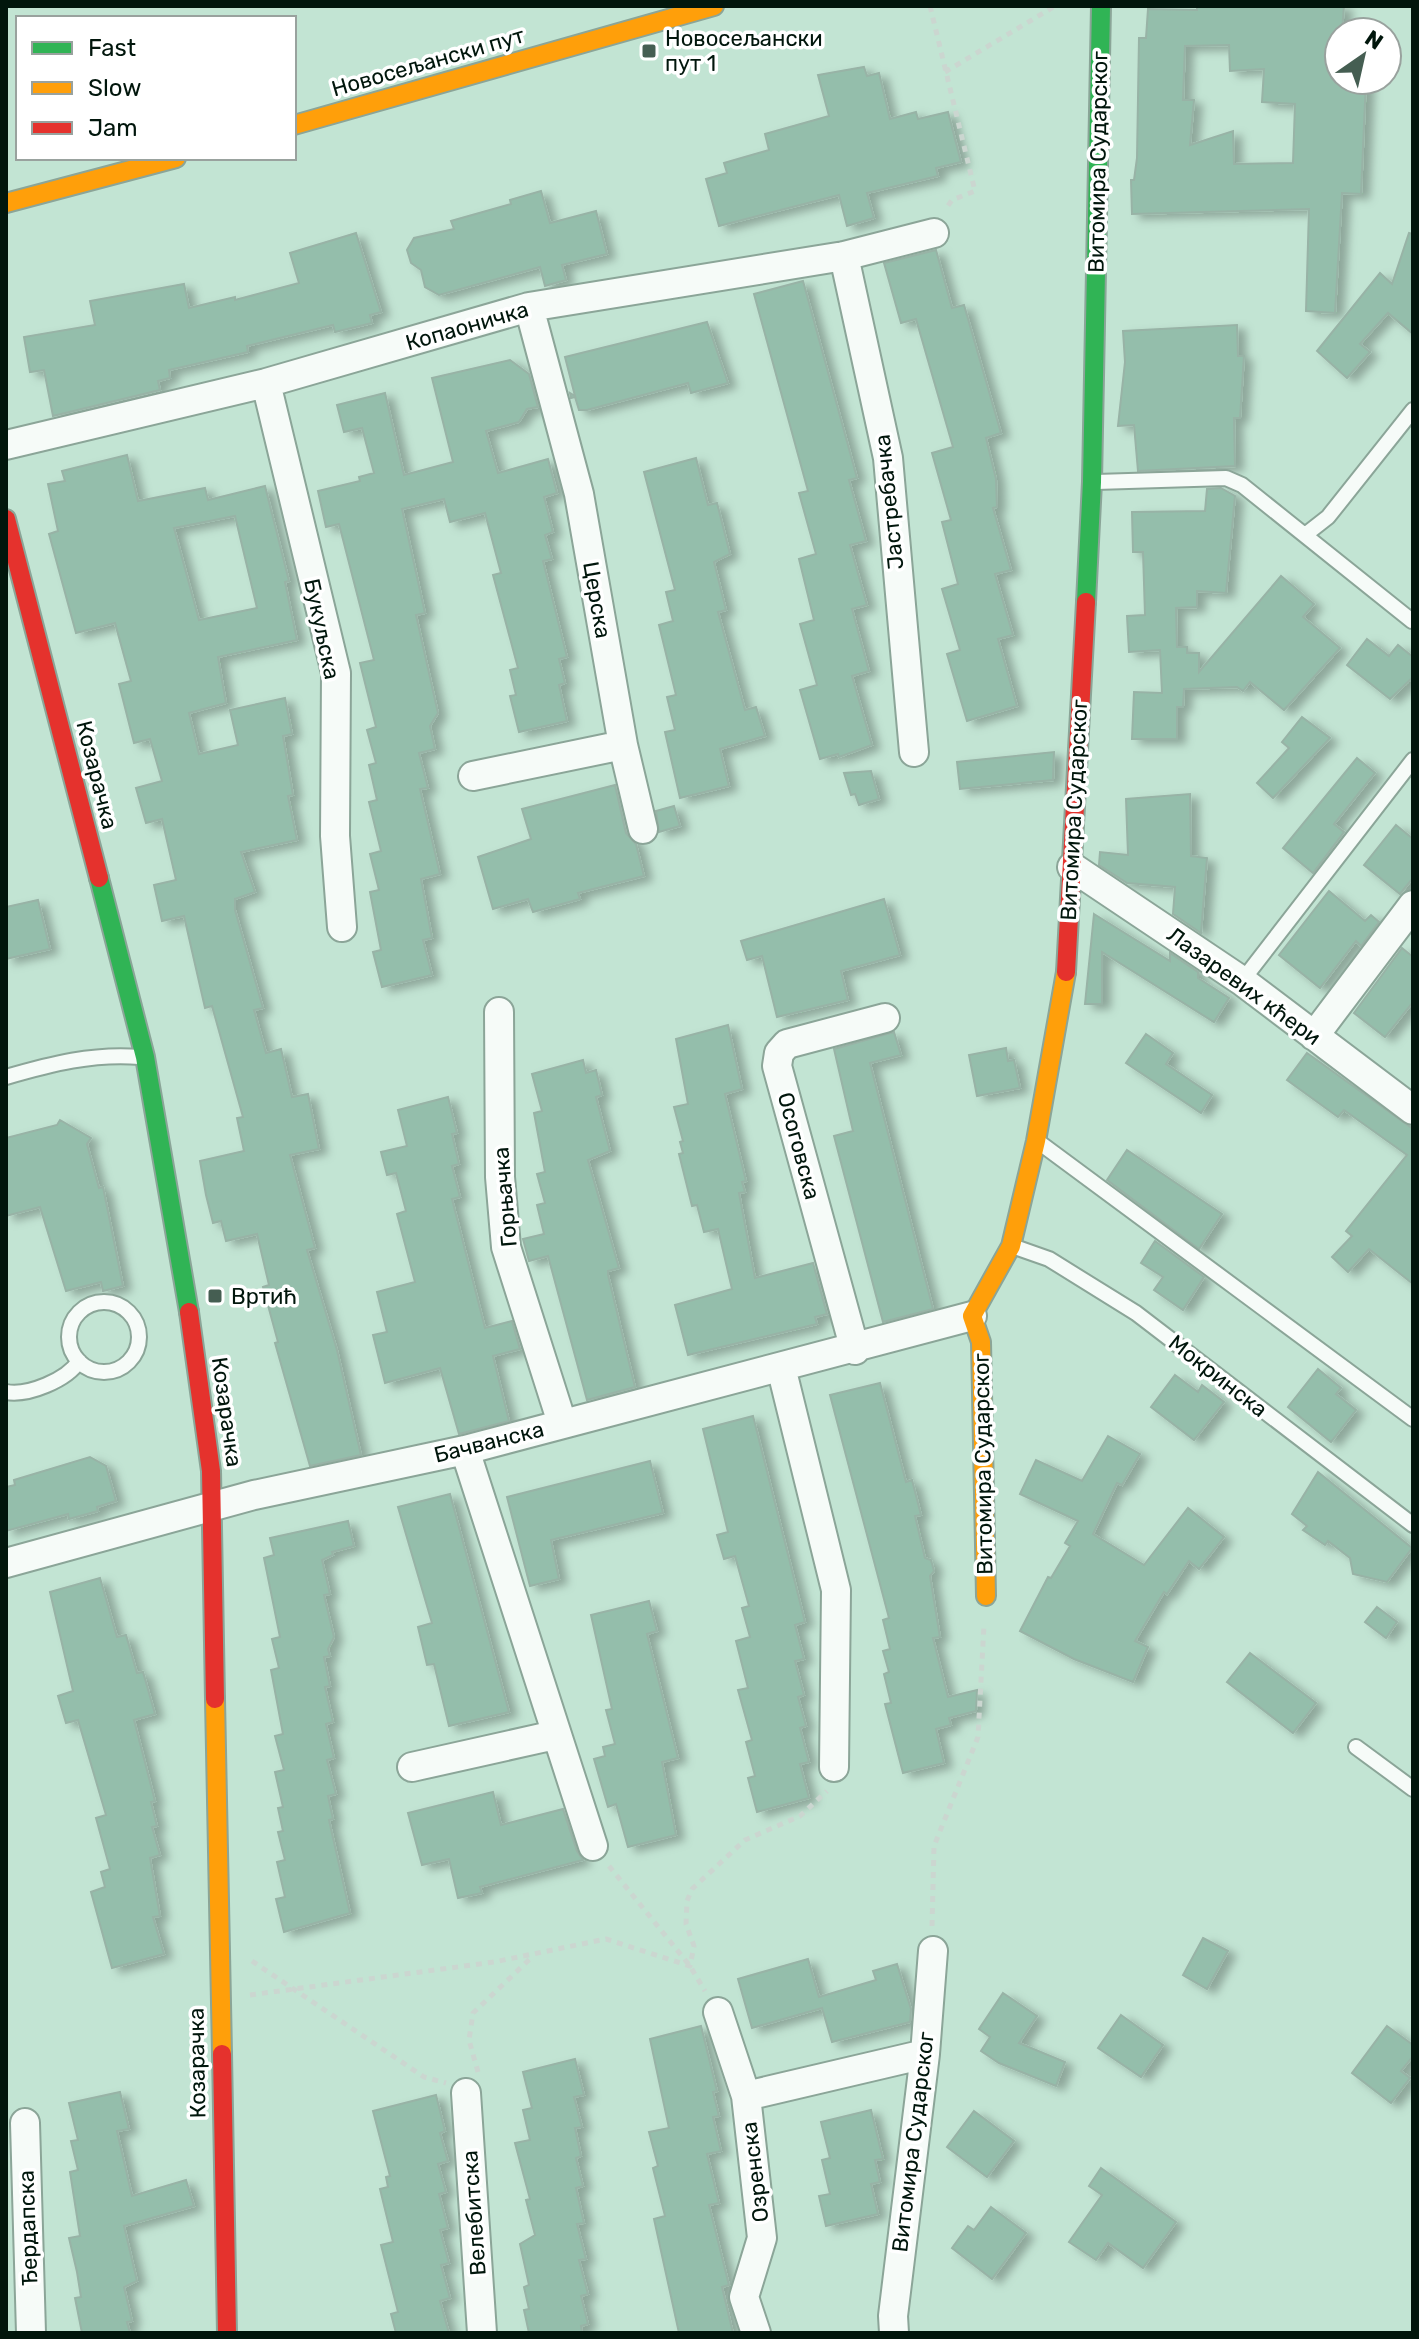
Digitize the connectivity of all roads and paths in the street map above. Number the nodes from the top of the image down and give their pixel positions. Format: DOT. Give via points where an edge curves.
graph roads {
  1 [pos="714,6"];
  2 [pos="930,6"];
  3 [pos="1055,6"];
  4 [pos="1101,6"];
  5 [pos="945,72"];
  6 [pos="296,124"];
  7 [pos="169,160"];
  8 [pos="32,197"];
  9 [pos="6,203"];
  10 [pos="6,217"];
  11 [pos="934,233"];
  12 [pos="844,256"];
  13 [pos="529,307"];
  14 [pos="266,383"];
  15 [pos="1413,410"];
  16 [pos="6,445"];
  17 [pos="1092,482"];
  18 [pos="6,522"];
  19 [pos="1305,535"];
  20 [pos="1413,621"];
  21 [pos="623,745"];
  22 [pos="914,752"];
  23 [pos="1413,760"];
  24 [pos="473,776"];
  25 [pos="643,829"];
  26 [pos="1072,867"];
  27 [pos="1413,905"];
  28 [pos="342,927"];
  29 [pos="1242,981"];
  30 [pos="499,1012"];
  31 [pos="885,1018"];
  32 [pos="1314,1036"];
  33 [pos="145,1057"];
  34 [pos="6,1077"];
  35 [pos="1413,1110"];
  36 [pos="1036,1141"];
  37 [pos="1011,1246"];
  38 [pos="972,1316"];
  39 [pos="855,1350"];
  40 [pos="79,1361"];
  41 [pos="781,1367"];
  42 [pos="6,1392"];
  43 [pos="1413,1419"];
  44 [pos="562,1423"];
  45 [pos="465,1450"];
  46 [pos="214,1507"];
  47 [pos="1413,1525"];
  48 [pos="6,1563"];
  49 [pos="986,1596"];
  50 [pos="555,1735"];
  51 [pos="1356,1747"];
  52 [pos="412,1767"];
  53 [pos="834,1767"];
  54 [pos="1413,1789"];
  55 [pos="593,1846"];
  56 [pos="219,1940"];
  57 [pos="933,1951"];
  58 [pos="533,1956"];
  59 [pos="690,1966"];
  60 [pos="295,1988"];
  61 [pos="220,1999"];
  62 [pos="718,2012"];
  63 [pos="925,2054"];
  64 [pos="466,2093"];
  65 [pos="746,2096"];
  66 [pos="25,2123"];
  67 [pos="31,2333"];
  68 [pos="227,2333"];
  69 [pos="482,2333"];
  70 [pos="756,2333"];
  71 [pos="894,2333"];
  1 -- 6 [label="street, Новосељански пут"];
  2 -- 5 [label="path"];
  3 -- 5 [label="path"];
  4 -- 17 [label="street, Витомира Сударског"];
  5 -- 11 [label="path" via="975,191 952,200"];
  7 -- 8 [label="street"];
  8 -- 9 [label="street"];
  8 -- 10 [label="street"];
  11 -- 12 [label="street, Копаоничка"];
  12 -- 13 [label="street, Копаоничка"];
  12 -- 22 [label="street, Јастребачка" via="888,458"];
  13 -- 14 [label="street, Копаоничка"];
  13 -- 21 [label="street, Церска" via="579,494"];
  14 -- 16 [label="street, Копаоничка"];
  14 -- 28 [label="street, Букуљска" via="336,673 335,836"];
  15 -- 19 [label="lane" via="1328,517"];
  17 -- 19 [label="lane" via="1226,478"];
  17 -- 26 [label="street, Витомира Сударског"];
  18 -- 33 [label="street, Козарачка"];
  19 -- 20 [label="lane"];
  21 -- 24 [label="street"];
  21 -- 25 [label="street, Церска"];
  23 -- 29 [label="lane"];
  26 -- 29 [label="street, Лазаревих кћери"];
  26 -- 36 [label="street, Витомира Сударског" via="1065,983"];
  27 -- 32 [label="street"];
  29 -- 32 [label="street, Лазаревих кћери"];
  30 -- 44 [label="street, Горњачка" via="506,1247"];
  31 -- 39 [label="street, Осоговска" via="787,1044 777,1066"];
  32 -- 35 [label="street, Лазаревих кћери"];
  33 -- 34 [label="lane" via="108,1054"];
  33 -- 46 [label="street, Козарачка" via="178,1235"];
  36 -- 37 [label="street, Витомира Сударског"];
  36 -- 43 [label="lane"];
  37 -- 38 [label="street, Витомира Сударског"];
  37 -- 47 [label="lane, Мокринска" via="1049,1259 1136,1313"];
  38 -- 39 [label="street, Бачванска"];
  38 -- 49 [label="street, Витомира Сударског" via="981,1342"];
  39 -- 41 [label="street, Бачванска"];
  40 -- 40 [label="lane" via="99,1371 121,1367 130,1359 138,1338 123,1308 102,1302 81,1310 69,1330"];
  40 -- 42 [label="lane" via="72,1373 24,1392"];
  41 -- 44 [label="street, Бачванска"];
  41 -- 53 [label="street" via="836,1590"];
  44 -- 45 [label="street, Бачванска"];
  45 -- 46 [label="street, Бачванска"];
  45 -- 50 [label="street"];
  46 -- 48 [label="street, Бачванска"];
  46 -- 56 [label="street, Козарачка"];
  49 -- 57 [label="path" via="978,1737 934,1846"];
  50 -- 52 [label="street"];
  50 -- 55 [label="street"];
  51 -- 54 [label="lane"];
  53 -- 59 [label="path" via="827,1792 800,1816 745,1840 692,1889 686,1924 694,1946"];
  55 -- 59 [label="path"];
  56 -- 60 [label="path"];
  56 -- 61 [label="street, Козарачка"];
  57 -- 63 [label="street, Витомира Сударског"];
  58 -- 59 [label="path" via="606,1939"];
  58 -- 60 [label="path"];
  58 -- 64 [label="path" via="473,2013 469,2040 482,2084"];
  59 -- 62 [label="path"];
  60 -- 61 [label="path"];
  60 -- 64 [label="path" via="424,2077"];
  61 -- 68 [label="street, Козарачка"];
  62 -- 65 [label="street, Озренска"];
  63 -- 65 [label="street"];
  63 -- 71 [label="street, Витомира Сударског"];
  64 -- 69 [label="street, Велебитска"];
  65 -- 70 [label="street, Озренска" via="762,2238 744,2297"];
  66 -- 67 [label="street, Ђердапска"];
}
